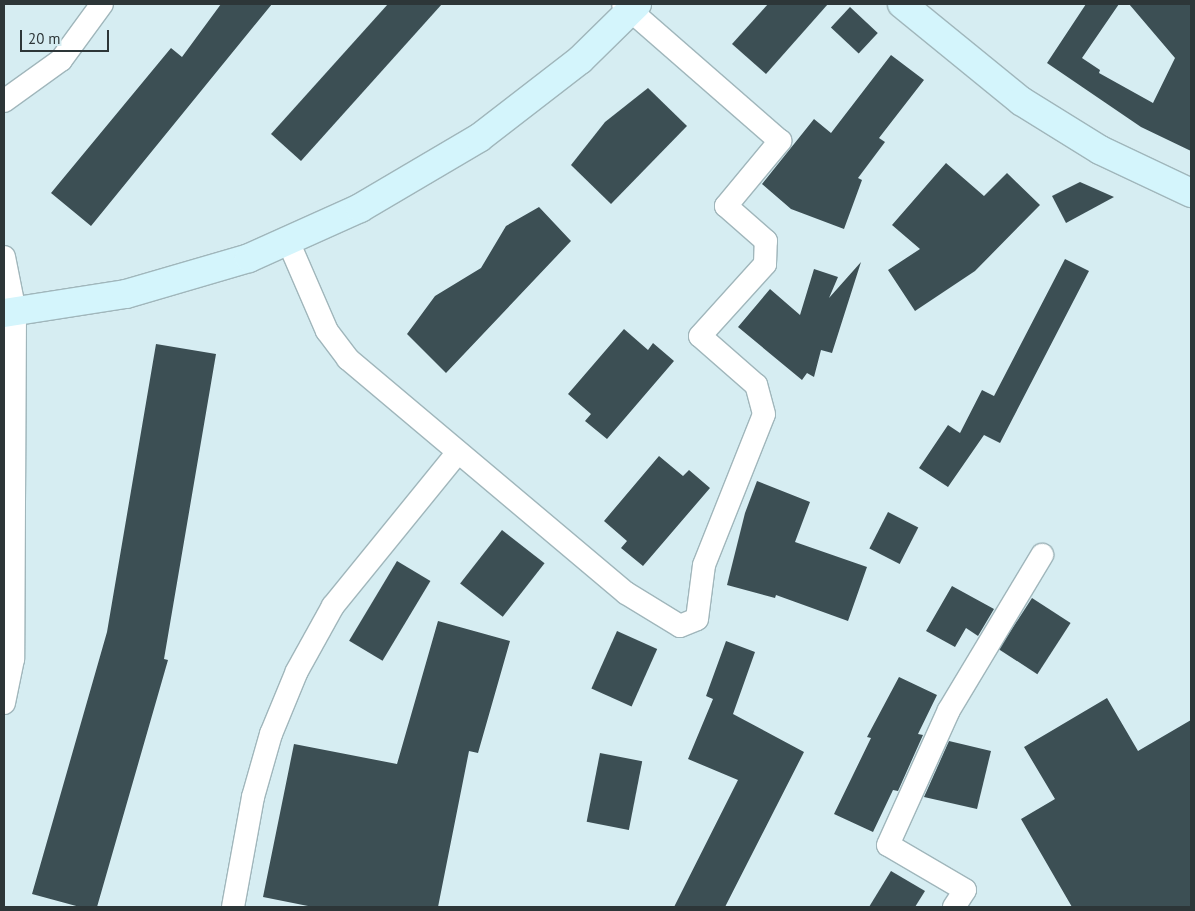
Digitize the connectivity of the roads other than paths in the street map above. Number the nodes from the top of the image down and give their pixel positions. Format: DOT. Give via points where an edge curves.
graph roads {
  1 [pos="102,4"];
  2 [pos="902,4"];
  3 [pos="630,6"];
  4 [pos="4,101"];
  5 [pos="1188,185"];
  6 [pos="288,241"];
  7 [pos="4,257"];
  8 [pos="9,312"];
  9 [pos="458,452"];
  10 [pos="1042,555"];
  11 [pos="4,703"];
  12 [pos="233,907"];
  13 [pos="954,907"];
  1 -- 4 [label="street" via="61,60"];
  2 -- 5 [label="street" via="1020,100 1100,150"];
  3 -- 6 [label="street" via="580,60 479,138 360,208"];
  3 -- 9 [label="street" via="780,140 726,206 766,241 765,264 700,336 756,385 764,414 704,565 697,619 680,626 626,593"];
  6 -- 8 [label="street" via="249,258 126,294"];
  6 -- 9 [label="street" via="327,331 348,359"];
  7 -- 8 [label="street"];
  8 -- 11 [label="street" via="13,659"];
  9 -- 12 [label="street" via="332,606 297,671 271,734 253,797"];
  10 -- 13 [label="street" via="949,710 888,845 965,890"];
}
